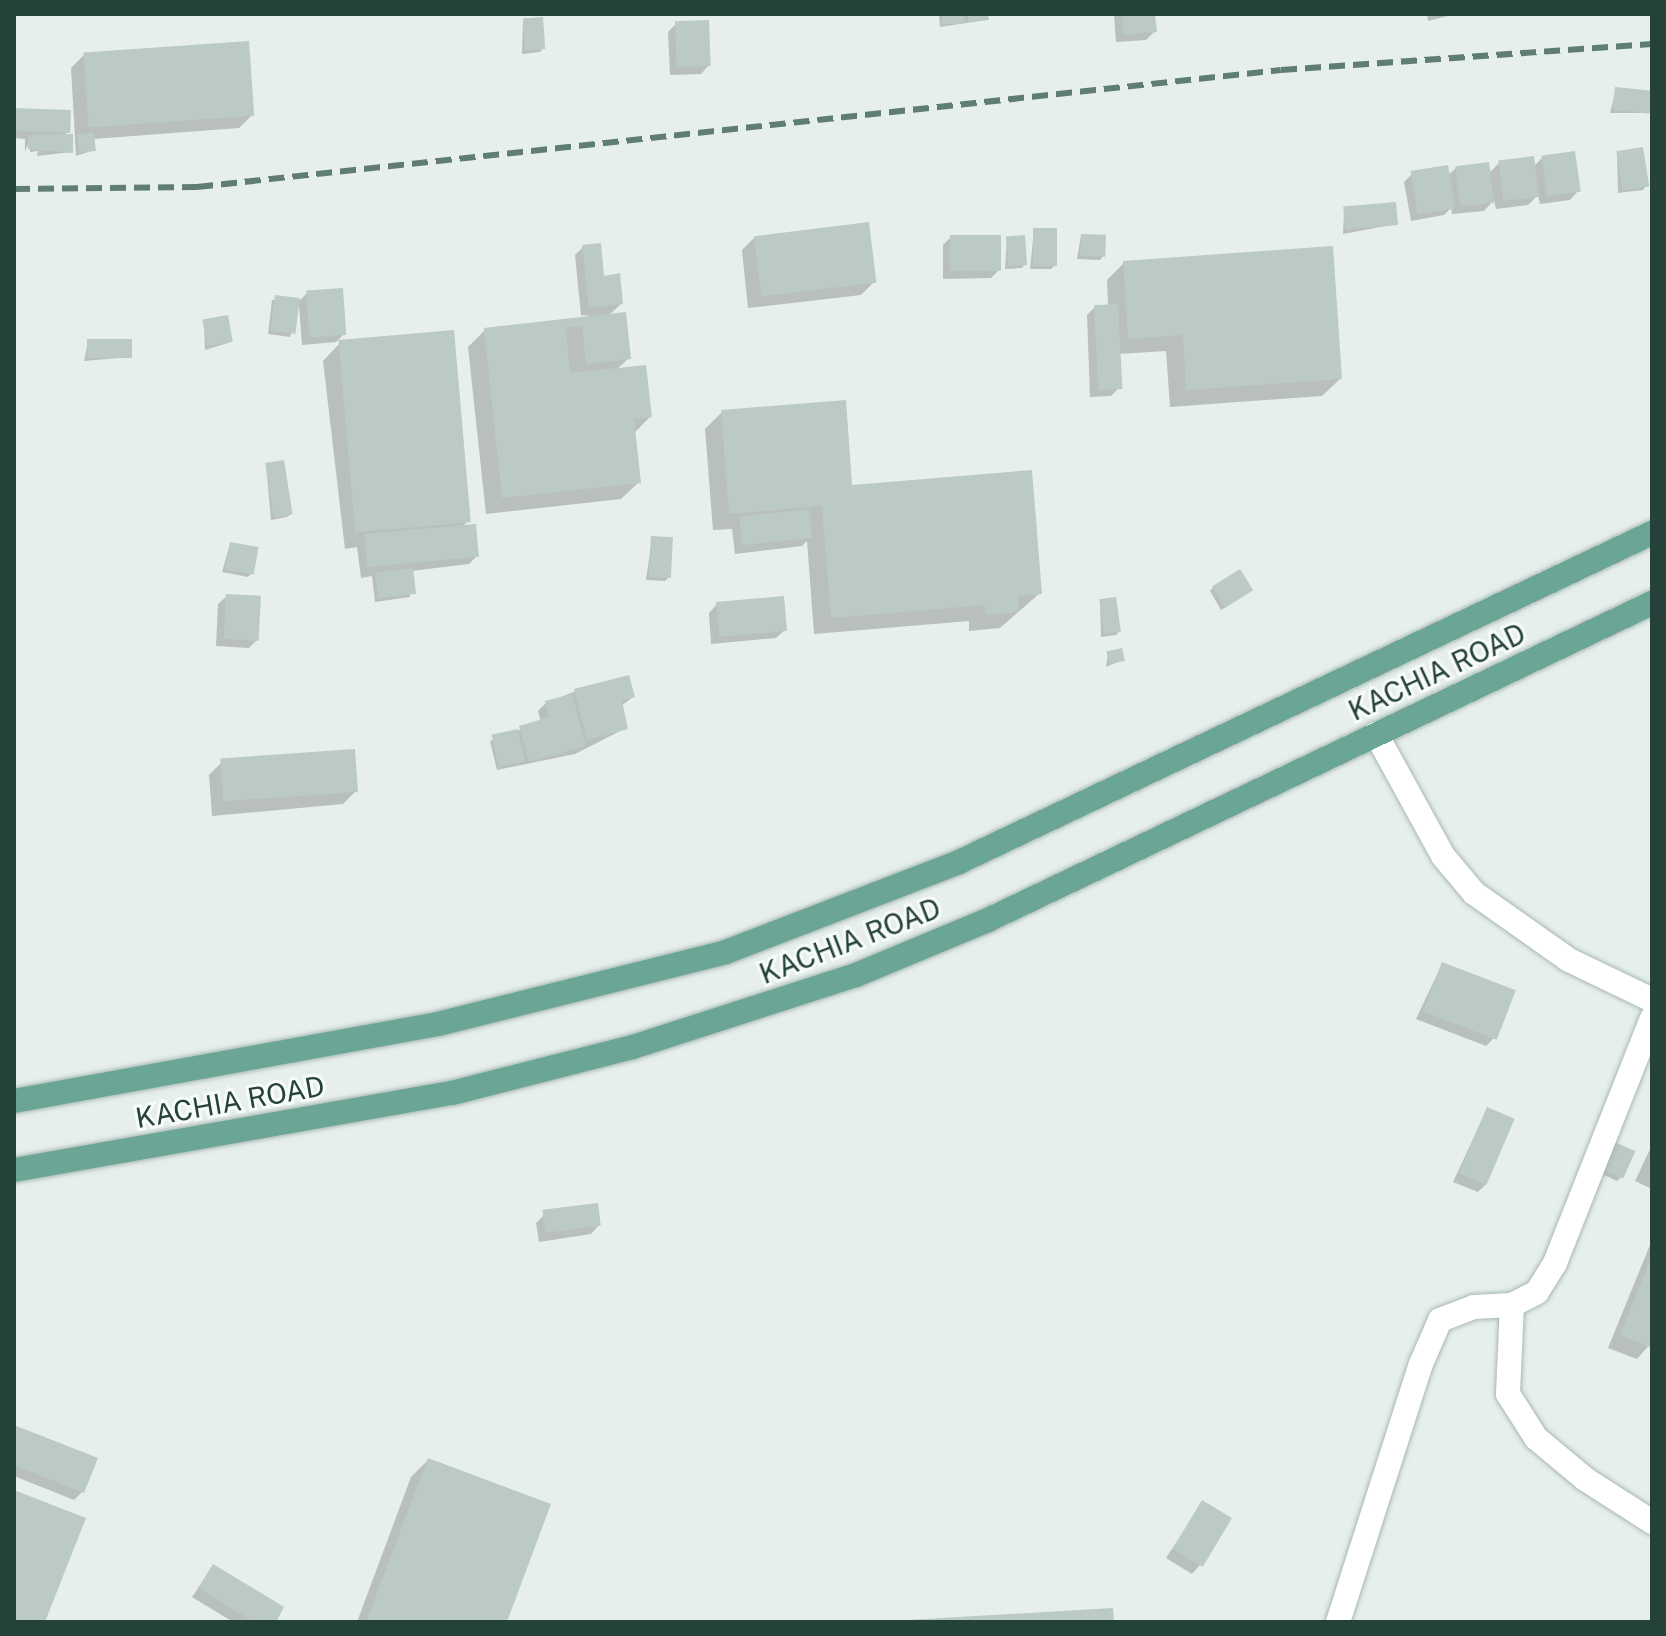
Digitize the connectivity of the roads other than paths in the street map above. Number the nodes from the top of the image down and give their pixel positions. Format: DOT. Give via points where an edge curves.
graph roads {
  1 [pos="1652,533"];
  2 [pos="1652,603"];
  3 [pos="1376,734"];
  4 [pos="1652,1000"];
  5 [pos="1652,1018"];
  6 [pos="14,1101"];
  7 [pos="14,1170"];
  8 [pos="1512,1305"];
  9 [pos="1652,1522"];
  10 [pos="1338,1622"];
  1 -- 6 [label="main road, KACHIA ROAD" via="959,862 726,952 438,1024"];
  2 -- 3 [label="main road, KACHIA ROAD"];
  3 -- 4 [label="street" via="1443,856 1474,893 1569,960"];
  3 -- 7 [label="main road, KACHIA ROAD" via="988,920 856,975 730,1017 452,1093"];
  5 -- 8 [label="street" via="1555,1263 1537,1292"];
  8 -- 9 [label="street" via="1508,1394 1536,1438 1585,1479"];
  8 -- 10 [label="street" via="1474,1307 1440,1320"];
}
